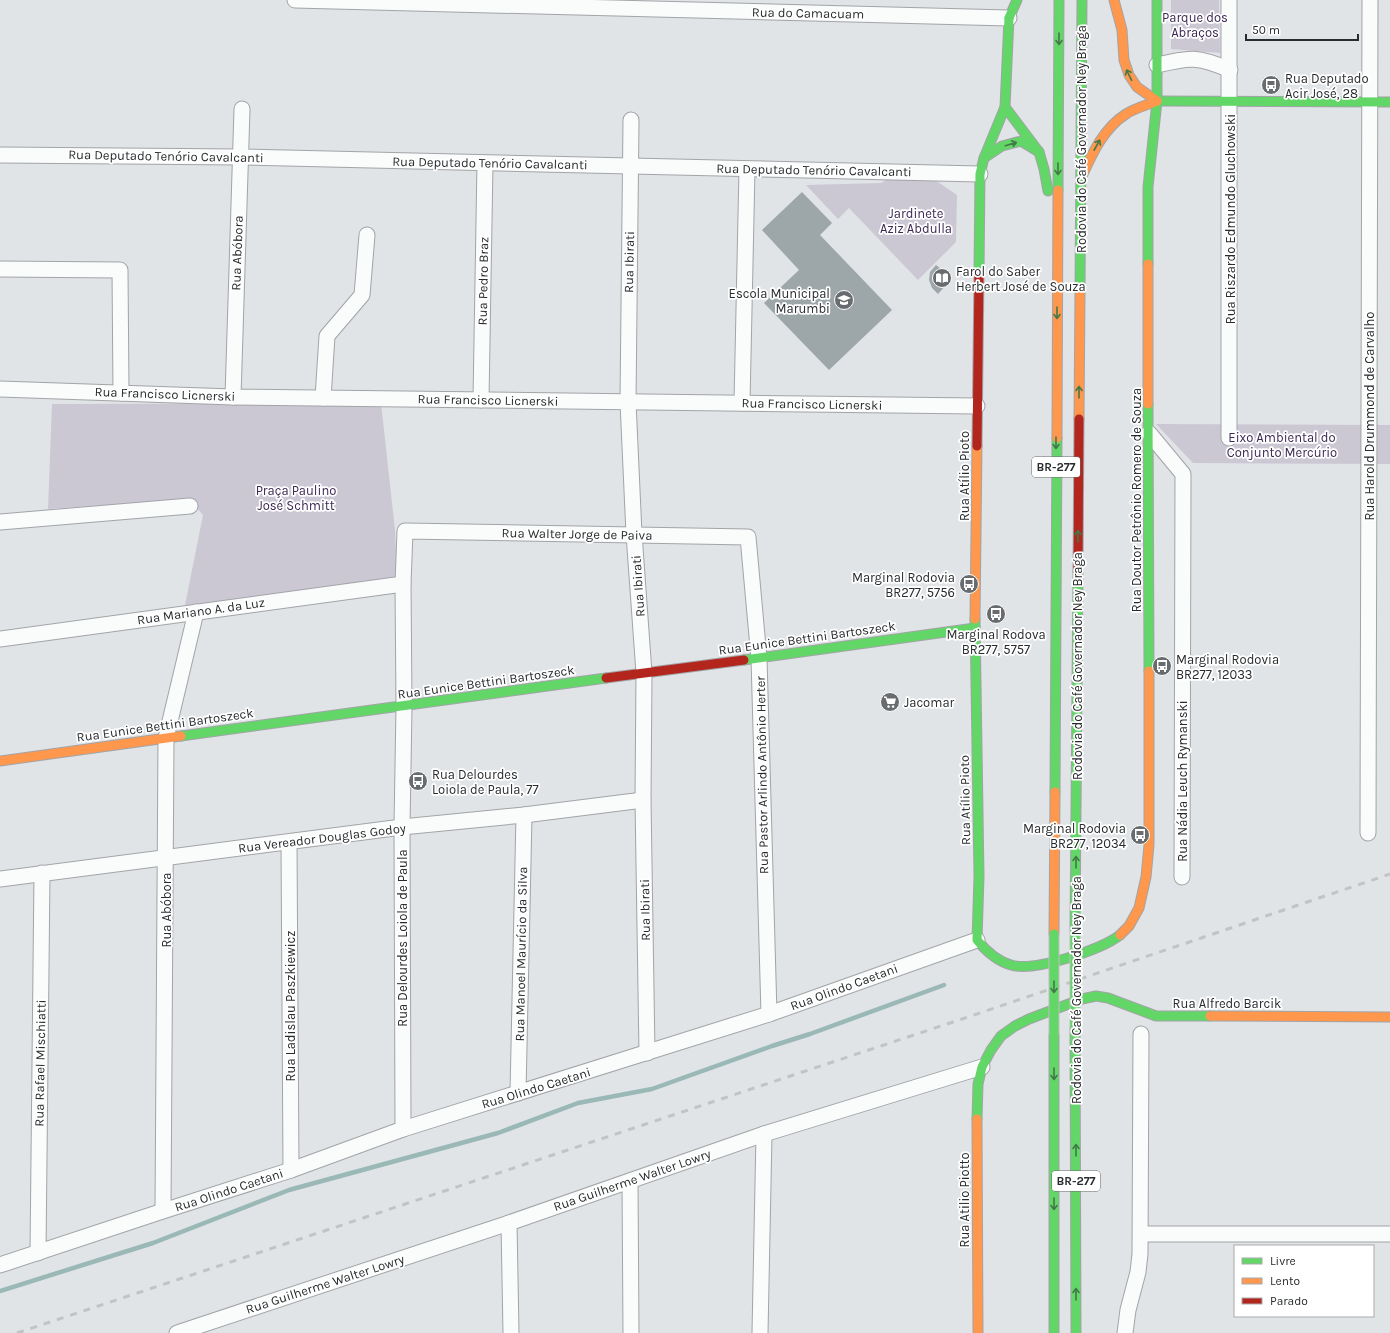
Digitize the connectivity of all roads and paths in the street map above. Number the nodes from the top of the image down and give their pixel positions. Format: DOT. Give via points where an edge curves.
graph roads {
  1 [pos="295,0"];
  2 [pos="1017,0"];
  3 [pos="1059,0"];
  4 [pos="1082,0"];
  5 [pos="1114,0"];
  6 [pos="1157,0"];
  7 [pos="1230,0"];
  8 [pos="1370,0"];
  9 [pos="517,3"];
  10 [pos="1009,18"];
  11 [pos="1158,65"];
  12 [pos="1230,70"];
  13 [pos="1157,101"];
  14 [pos="1230,101"];
  15 [pos="1370,102"];
  16 [pos="1390,102"];
  17 [pos="1005,107"];
  18 [pos="242,109"];
  19 [pos="631,120"];
  20 [pos="1039,152"];
  21 [pos="0,154"];
  22 [pos="240,157"];
  23 [pos="984,158"];
  24 [pos="485,163"];
  25 [pos="631,166"];
  26 [pos="747,169"];
  27 [pos="980,174"];
  28 [pos="1080,180"];
  29 [pos="367,235"];
  30 [pos="1057,247"];
  31 [pos="0,269"];
  32 [pos="0,389"];
  33 [pos="121,393"];
  34 [pos="233,397"];
  35 [pos="323,398"];
  36 [pos="481,400"];
  37 [pos="628,402"];
  38 [pos="742,403"];
  39 [pos="977,406"];
  40 [pos="1149,433"];
  41 [pos="1229,438"];
  42 [pos="190,506"];
  43 [pos="0,522"];
  44 [pos="405,531"];
  45 [pos="634,534"];
  46 [pos="748,537"];
  47 [pos="403,584"];
  48 [pos="196,612"];
  49 [pos="975,628"];
  50 [pos="0,639"];
  51 [pos="759,658"];
  52 [pos="644,673"];
  53 [pos="404,706"];
  54 [pos="166,738"];
  55 [pos="0,761"];
  56 [pos="644,800"];
  57 [pos="524,815"];
  58 [pos="402,828"];
  59 [pos="1368,833"];
  60 [pos="289,842"];
  61 [pos="166,858"];
  62 [pos="42,873"];
  63 [pos="1182,877"];
  64 [pos="0,879"];
  65 [pos="976,940"];
  66 [pos="769,1014"];
  67 [pos="1390,1017"];
  68 [pos="1141,1034"];
  69 [pos="647,1053"];
  70 [pos="982,1067"];
  71 [pos="518,1093"];
  72 [pos="403,1129"];
  73 [pos="764,1134"];
  74 [pos="291,1170"];
  75 [pos="630,1181"];
  76 [pos="163,1211"];
  77 [pos="509,1223"];
  78 [pos="1141,1234"];
  79 [pos="1390,1234"];
  80 [pos="38,1253"];
  81 [pos="0,1265"];
  82 [pos="177,1333"];
  83 [pos="511,1333"];
  84 [pos="631,1333"];
  85 [pos="760,1333"];
  86 [pos="978,1333"];
  87 [pos="1054,1333"];
  88 [pos="1076,1333"];
  89 [pos="1125,1333"];
  1 -- 9 [label="street, Rua do Camacuam"];
  2 -- 10 [label="main road"];
  3 -- 30 [label="main road, Rodovia do Café Governador Ney Braga / BR-277, one-way"];
  4 -- 28 [label="main road, Rodovia do Café Governador Ney Braga / BR-277"];
  13 -- 5 [label="main road, one-way" via="1137,87 1129,75"];
  6 -- 11 [label="main road, Rua Doutor Petrônio Romero de Souza"];
  7 -- 12 [label="street, Rua Riszardo Edmundo Gluchowski"];
  8 -- 15 [label="street, Rua Harold Drummond de Carvalho"];
  9 -- 10 [label="street, Rua do Camacuam"];
  10 -- 17 [label="main road, Rua Atílio Pioto"];
  11 -- 12 [label="street" via="1193,58"];
  11 -- 13 [label="main road, Rua Doutor Petrônio Romero de Souza"];
  12 -- 14 [label="street, Rua Riszardo Edmundo Gluchowski"];
  13 -- 14 [label="main road"];
  28 -- 13 [label="main road, one-way" via="1102,135 1126,114"];
  13 -- 40 [label="main road, Rua Doutor Petrônio Romero de Souza" via="1148,187"];
  14 -- 15 [label="main road"];
  14 -- 41 [label="street, Rua Riszardo Edmundo Gluchowski"];
  15 -- 16 [label="main road"];
  15 -- 59 [label="street, Rua Harold Drummond de Carvalho"];
  17 -- 20 [label="main road"];
  17 -- 23 [label="main road, Rua Atílio Pioto"];
  18 -- 22 [label="street, Rua Abóbora"];
  19 -- 25 [label="street, Rua Ibirati"];
  23 -- 20 [label="main road, one-way" via="1002,146 1021,141"];
  20 -- 30 [label="main road"];
  21 -- 22 [label="street, Rua Deputado Tenório Cavalcanti"];
  22 -- 24 [label="street, Rua Deputado Tenório Cavalcanti"];
  22 -- 34 [label="street, Rua Abóbora"];
  23 -- 27 [label="main road, Rua Atílio Pioto"];
  24 -- 25 [label="street, Rua Deputado Tenório Cavalcanti"];
  24 -- 36 [label="street, Rua Pedro Braz"];
  25 -- 26 [label="street, Rua Deputado Tenório Cavalcanti"];
  25 -- 37 [label="street, Rua Ibirati"];
  26 -- 27 [label="street, Rua Deputado Tenório Cavalcanti"];
  26 -- 38 [label="street"];
  27 -- 39 [label="main road, Rua Atílio Pioto"];
  88 -- 28 [label="main road, Rodovia do Café Governador Ney Braga / BR-277, one-way, bridge" via="1075,929"];
  29 -- 35 [label="street" via="362,294 326,336"];
  30 -- 87 [label="main road, Rodovia do Café Governador Ney Braga / BR-277, one-way, bridge"];
  31 -- 33 [label="street" via="120,270"];
  32 -- 33 [label="street, Rua Francisco Licnerski"];
  33 -- 34 [label="street, Rua Francisco Licnerski"];
  34 -- 35 [label="street, Rua Francisco Licnerski"];
  35 -- 36 [label="street, Rua Francisco Licnerski"];
  36 -- 37 [label="street, Rua Francisco Licnerski"];
  37 -- 38 [label="street, Rua Francisco Licnerski"];
  37 -- 45 [label="street, Rua Ibirati"];
  38 -- 39 [label="street, Rua Francisco Licnerski"];
  39 -- 49 [label="main road, Rua Atílio Pioto"];
  40 -- 63 [label="street, Rua Nádia Leuch Rymanski" via="1183,474"];
  40 -- 65 [label="main road, Rua Doutor Petrônio Romero de Souza" via="1149,845 1145,884 1138,912 1128,927 1105,945 1040,965 1014,966 1001,961"];
  42 -- 43 [label="street"];
  44 -- 45 [label="street, Rua Walter Jorge de Paiva"];
  44 -- 47 [label="street, Rua Delourdes Loiola de Paula"];
  45 -- 46 [label="street, Rua Walter Jorge de Paiva"];
  45 -- 52 [label="street, Rua Ibirati"];
  46 -- 51 [label="street, Rua Pastor Arlindo Antônio Herter"];
  47 -- 48 [label="street, Rua Mariano A. da Luz"];
  47 -- 53 [label="street, Rua Delourdes Loiola de Paula"];
  48 -- 50 [label="street, Rua Mariano A. da Luz"];
  48 -- 54 [label="street, Rua Abóbora"];
  49 -- 51 [label="main road, Rua Eunice Bettini Bartoszeck"];
  49 -- 65 [label="main road, Rua Atílio Pioto" via="979,876"];
  51 -- 52 [label="main road, Rua Eunice Bettini Bartoszeck"];
  51 -- 66 [label="street, Rua Pastor Arlindo Antônio Herter"];
  52 -- 53 [label="main road, Rua Eunice Bettini Bartoszeck"];
  52 -- 56 [label="street, Rua Ibirati"];
  53 -- 54 [label="main road, Rua Eunice Bettini Bartoszeck"];
  53 -- 58 [label="street, Rua Delourdes Loiola de Paula"];
  54 -- 55 [label="main road, Rua Eunice Bettini Bartoszeck"];
  54 -- 61 [label="street, Rua Abóbora"];
  56 -- 57 [label="street, Rua Vereador Douglas Godoy"];
  56 -- 69 [label="street, Rua Ibirati"];
  57 -- 58 [label="street, Rua Vereador Douglas Godoy"];
  57 -- 71 [label="street, Rua Manoel Maurício da Silva"];
  58 -- 60 [label="street, Rua Vereador Douglas Godoy"];
  58 -- 72 [label="street, Rua Delourdes Loiola de Paula"];
  60 -- 61 [label="street, Rua Vereador Douglas Godoy"];
  60 -- 74 [label="street, Rua Ladislau Paszkiewicz"];
  61 -- 62 [label="street, Rua Vereador Douglas Godoy"];
  61 -- 76 [label="street, Rua Abóbora"];
  62 -- 64 [label="street, Rua Vereador Douglas Godoy"];
  62 -- 80 [label="street, Rua Rafael Mischiatti"];
  65 -- 66 [label="street, Rua Olindo Caetani"];
  66 -- 69 [label="street, Rua Olindo Caetani"];
  67 -- 70 [label="main road, Rua Alfredo Barcik" via="1156,1016 1096,996 1082,998 1015,1026 1001,1036"];
  68 -- 78 [label="street"];
  69 -- 71 [label="street, Rua Olindo Caetani"];
  70 -- 73 [label="street, Rua Guilherme Walter Lowry"];
  70 -- 86 [label="main road, Rua Atilio Piotto" via="977,1101"];
  71 -- 72 [label="street, Rua Olindo Caetani"];
  72 -- 74 [label="street, Rua Olindo Caetani"];
  73 -- 75 [label="street, Rua Guilherme Walter Lowry"];
  73 -- 85 [label="street"];
  74 -- 76 [label="street, Rua Olindo Caetani"];
  75 -- 77 [label="street, Rua Guilherme Walter Lowry"];
  75 -- 84 [label="street"];
  76 -- 80 [label="street, Rua Olindo Caetani"];
  77 -- 82 [label="street, Rua Guilherme Walter Lowry"];
  77 -- 83 [label="street"];
  78 -- 79 [label="street"];
  78 -- 89 [label="street" via="1138,1272"];
  80 -- 81 [label="street, Rua Olindo Caetani"];
}
